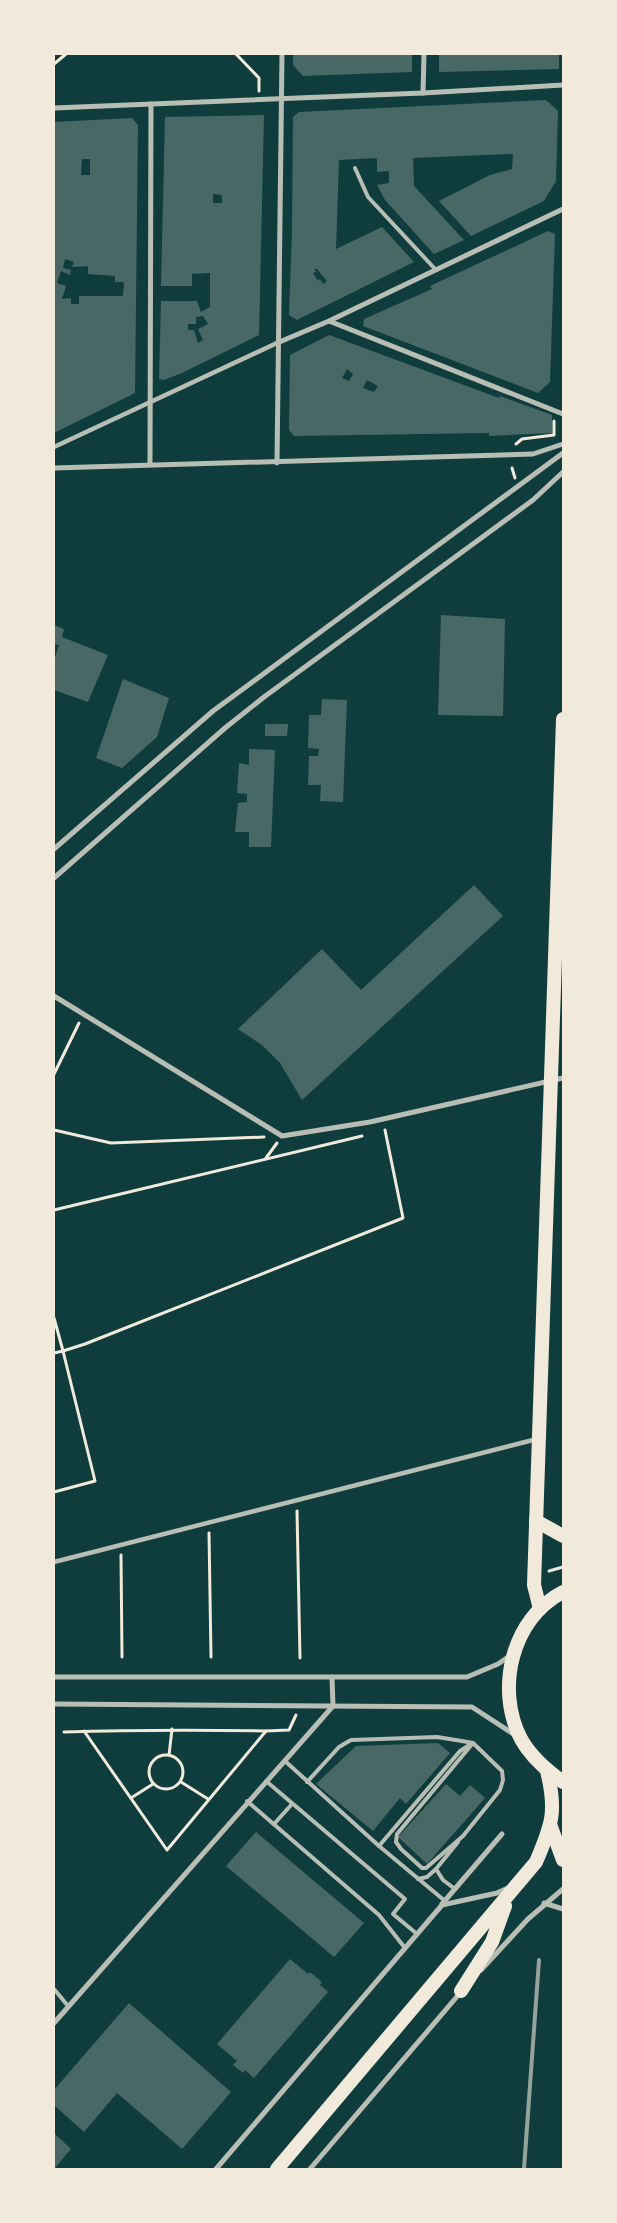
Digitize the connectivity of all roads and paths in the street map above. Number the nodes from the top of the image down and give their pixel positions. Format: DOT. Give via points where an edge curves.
graph roads {
  1 [pos="66,54"];
  2 [pos="236,54"];
  3 [pos="282,54"];
  4 [pos="424,54"];
  5 [pos="54,64"];
  6 [pos="563,85"];
  7 [pos="423,93"];
  8 [pos="282,98"];
  9 [pos="259,99"];
  10 [pos="151,104"];
  11 [pos="54,108"];
  12 [pos="355,168"];
  13 [pos="563,209"];
  14 [pos="436,270"];
  15 [pos="329,321"];
  16 [pos="277,343"];
  17 [pos="150,402"];
  18 [pos="555,410"];
  19 [pos="563,414"];
  20 [pos="563,444"];
  21 [pos="54,447"];
  22 [pos="512,448"];
  23 [pos="563,453"];
  24 [pos="277,463"];
  25 [pos="150,464"];
  26 [pos="54,468"];
  27 [pos="512,468"];
  28 [pos="563,472"];
  29 [pos="515,478"];
  30 [pos="563,719"];
  31 [pos="54,849"];
  32 [pos="54,878"];
  33 [pos="54,996"];
  34 [pos="83,1014"];
  35 [pos="54,1074"];
  36 [pos="557,1079"];
  37 [pos="54,1130"];
  38 [pos="377,1132"];
  39 [pos="368,1134"];
  40 [pos="282,1136"];
  41 [pos="266,1159"];
  42 [pos="54,1210"];
  43 [pos="54,1318"];
  44 [pos="62,1351"];
  45 [pos="54,1353"];
  46 [pos="539,1439"];
  47 [pos="54,1492"];
  48 [pos="296,1500"];
  49 [pos="209,1522"];
  50 [pos="536,1522"];
  51 [pos="563,1536"];
  52 [pos="121,1545"];
  53 [pos="54,1562"];
  54 [pos="563,1567"];
  55 [pos="552,1570"];
  56 [pos="563,1592"];
  57 [pos="540,1609"];
  58 [pos="513,1653"];
  59 [pos="122,1657"];
  60 [pos="210,1657"];
  61 [pos="300,1658"];
  62 [pos="54,1677"];
  63 [pos="332,1677"];
  64 [pos="54,1704"];
  65 [pos="300,1706"];
  66 [pos="333,1706"];
  67 [pos="172,1729"];
  68 [pos="266,1731"];
  69 [pos="64,1732"];
  70 [pos="84,1732"];
  71 [pos="520,1738"];
  72 [pos="473,1743"];
  73 [pos="169,1755"];
  74 [pos="285,1761"];
  75 [pos="547,1771"];
  76 [pos="266,1781"];
  77 [pos="181,1782"];
  78 [pos="307,1782"];
  79 [pos="563,1782"];
  80 [pos="153,1784"];
  81 [pos="131,1798"];
  82 [pos="208,1799"];
  83 [pos="247,1801"];
  84 [pos="292,1804"];
  85 [pos="274,1824"];
  86 [pos="551,1827"];
  87 [pos="502,1834"];
  88 [pos="463,1836"];
  89 [pos="379,1846"];
  90 [pos="563,1860"];
  91 [pos="436,1869"];
  92 [pos="418,1879"];
  93 [pos="519,1883"];
  94 [pos="563,1889"];
  95 [pos="455,1890"];
  96 [pos="508,1896"];
  97 [pos="444,1903"];
  98 [pos="544,1903"];
  99 [pos="563,1909"];
  100 [pos="417,1934"];
  101 [pos="405,1948"];
  102 [pos="54,1989"];
  103 [pos="462,1991"];
  104 [pos="68,2006"];
  105 [pos="54,2022"];
  106 [pos="311,2168"];
  107 [pos="216,2169"];
  108 [pos="277,2169"];
  1 -- 5 [label="path"];
  2 -- 9 [label="path" via="259,78"];
  3 -- 8 [label="street"];
  4 -- 7 [label="street"];
  6 -- 7 [label="street"];
  7 -- 8 [label="street"];
  8 -- 9 [label="street"];
  8 -- 16 [label="street"];
  9 -- 10 [label="street"];
  10 -- 11 [label="street"];
  10 -- 17 [label="street"];
  12 -- 14 [label="lane" via="368,198"];
  13 -- 14 [label="street"];
  14 -- 15 [label="street"];
  15 -- 16 [label="street"];
  15 -- 18 [label="street"];
  16 -- 17 [label="street"];
  16 -- 24 [label="street"];
  17 -- 21 [label="street"];
  17 -- 25 [label="street"];
  18 -- 19 [label="street"];
  18 -- 22 [label="path" via="554,435 522,439"];
  20 -- 24 [label="street" via="533,454"];
  23 -- 31 [label="street" via="213,711"];
  24 -- 25 [label="street"];
  25 -- 26 [label="street"];
  27 -- 29 [label="path"];
  28 -- 32 [label="street" via="533,500 225,728"];
  30 -- 36 [label="highway"];
  33 -- 34 [label="street"];
  34 -- 35 [label="path"];
  34 -- 40 [label="street"];
  36 -- 40 [label="street" via="370,1122"];
  36 -- 46 [label="highway"];
  37 -- 40 [label="path" via="111,1143"];
  38 -- 44 [label="path" via="386,1130 403,1218"];
  39 -- 41 [label="path"];
  40 -- 41 [label="path"];
  41 -- 42 [label="path"];
  43 -- 44 [label="path"];
  44 -- 45 [label="path"];
  44 -- 47 [label="path" via="95,1481"];
  46 -- 48 [label="street"];
  46 -- 50 [label="highway"];
  48 -- 49 [label="street"];
  48 -- 61 [label="path"];
  49 -- 52 [label="street"];
  49 -- 60 [label="path"];
  50 -- 51 [label="highway"];
  50 -- 57 [label="highway" via="534,1585"];
  52 -- 53 [label="street"];
  52 -- 59 [label="path"];
  54 -- 55 [label="path"];
  56 -- 57 [label="highway"];
  57 -- 58 [label="highway" via="524,1629"];
  58 -- 63 [label="street" via="498,1664 467,1678"];
  58 -- 71 [label="highway" via="508,1680 510,1705"];
  62 -- 63 [label="street"];
  63 -- 66 [label="street"];
  64 -- 65 [label="street"];
  65 -- 66 [label="street"];
  65 -- 68 [label="path" via="289,1730"];
  66 -- 71 [label="street" via="472,1707"];
  66 -- 74 [label="street"];
  67 -- 68 [label="path"];
  67 -- 70 [label="path"];
  67 -- 73 [label="path"];
  68 -- 82 [label="path"];
  69 -- 70 [label="path"];
  70 -- 81 [label="path"];
  71 -- 75 [label="highway"];
  72 -- 78 [label="lane" via="437,1737 351,1740 340,1747"];
  72 -- 88 [label="lane" via="502,1771 504,1780 500,1790"];
  72 -- 88 [label="lane" via="397,1834 396,1842 407,1855 426,1868"];
  72 -- 89 [label="lane" via="460,1751"];
  73 -- 77 [label="path" via="182,1765"];
  73 -- 80 [label="path" via="151,1764"];
  74 -- 76 [label="street"];
  74 -- 78 [label="lane"];
  75 -- 79 [label="highway"];
  75 -- 86 [label="highway" via="554,1806"];
  76 -- 83 [label="street"];
  76 -- 84 [label="lane"];
  77 -- 80 [label="path" via="170,1789"];
  77 -- 82 [label="path"];
  78 -- 89 [label="lane"];
  80 -- 81 [label="path"];
  81 -- 82 [label="path" via="167,1850"];
  83 -- 85 [label="lane"];
  83 -- 104 [label="street"];
  84 -- 85 [label="lane"];
  84 -- 100 [label="lane" via="405,1899 393,1914"];
  85 -- 101 [label="lane" via="379,1915"];
  86 -- 90 [label="highway"];
  86 -- 93 [label="highway" via="536,1862"];
  87 -- 95 [label="street"];
  88 -- 91 [label="lane"];
  89 -- 92 [label="lane"];
  91 -- 92 [label="lane" via="427,1877"];
  91 -- 95 [label="lane"];
  92 -- 97 [label="lane"];
  93 -- 96 [label="highway"];
  93 -- 97 [label="street" via="497,1893"];
  94 -- 98 [label="street"];
  95 -- 97 [label="street"];
  96 -- 103 [label="highway" via="492,1942"];
  96 -- 108 [label="highway"];
  97 -- 100 [label="street"];
  98 -- 99 [label="street"];
  98 -- 103 [label="street"];
  100 -- 101 [label="street"];
  101 -- 107 [label="street"];
  102 -- 104 [label="lane"];
  103 -- 106 [label="street"];
  104 -- 105 [label="street"];
}
